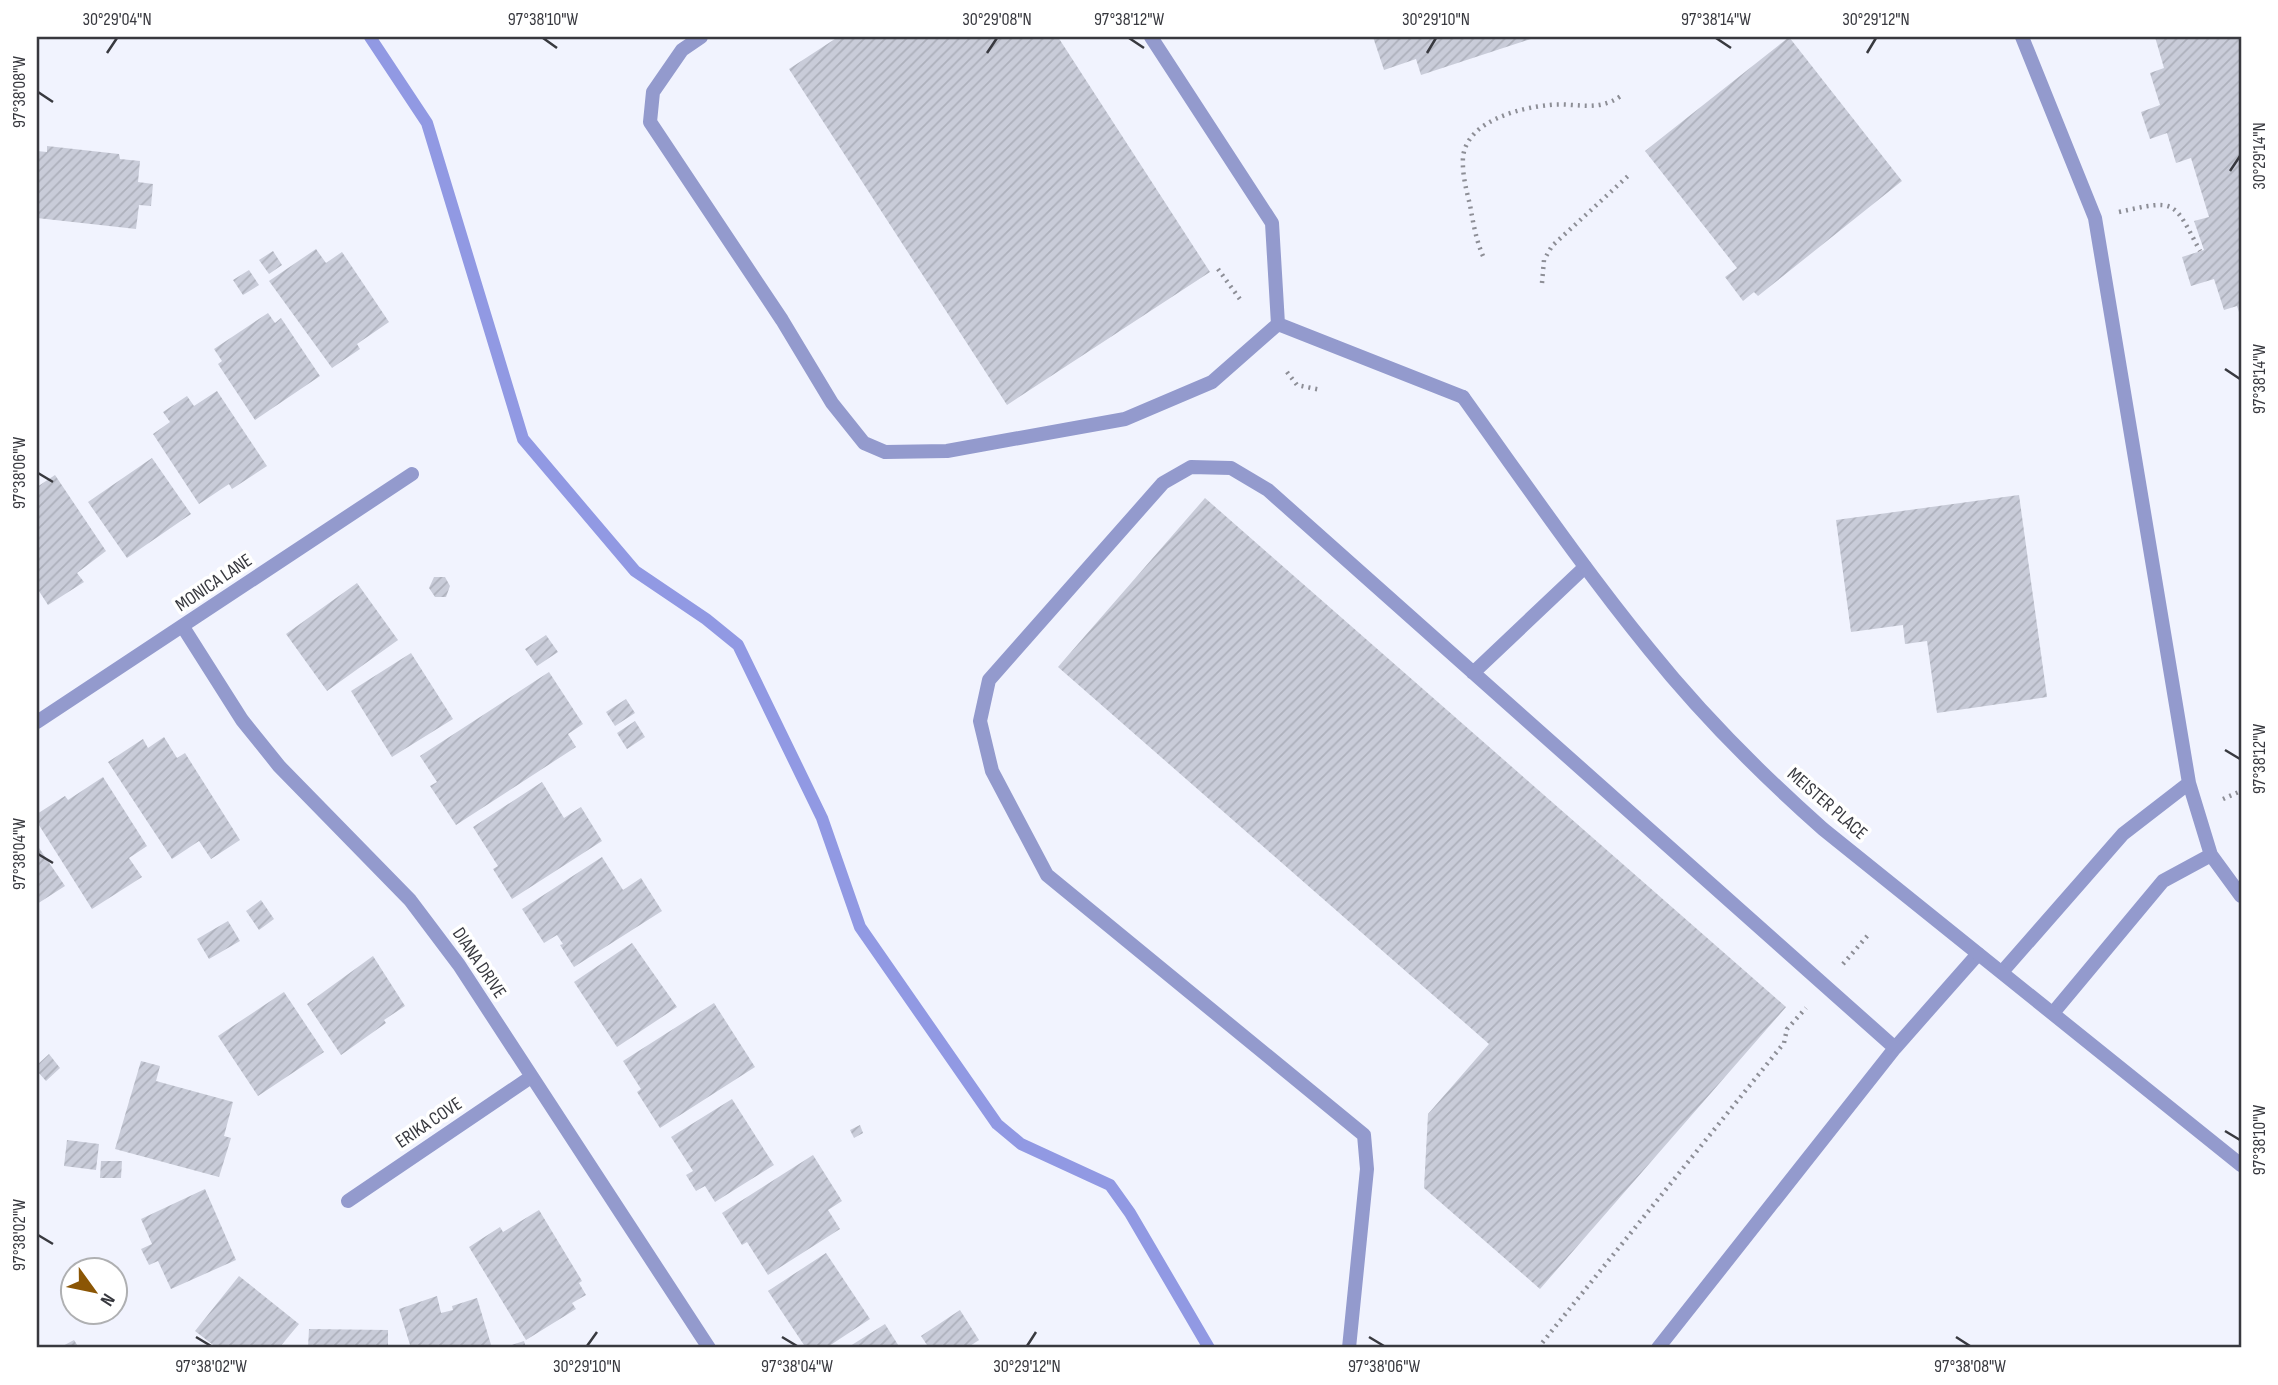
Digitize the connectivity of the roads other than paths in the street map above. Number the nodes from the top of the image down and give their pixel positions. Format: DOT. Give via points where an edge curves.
graph roads {
  1 [pos="701,37"];
  2 [pos="1151,37"];
  3 [pos="2022,37"];
  4 [pos="1278,324"];
  5 [pos="412,474"];
  6 [pos="1585,567"];
  7 [pos="183,627"];
  8 [pos="1474,673"];
  9 [pos="37,722"];
  10 [pos="2189,783"];
  11 [pos="2211,855"];
  12 [pos="2241,896"];
  13 [pos="1978,954"];
  14 [pos="2002,972"];
  15 [pos="2053,1013"];
  16 [pos="1895,1048"];
  17 [pos="531,1077"];
  18 [pos="2241,1166"];
  19 [pos="348,1201"];
  20 [pos="709,1348"];
  21 [pos="1349,1348"];
  22 [pos="1658,1348"];
  1 -- 4 [label="street" via="682,50 653,92 650,122 832,402 864,443 885,452 947,451 1125,419 1212,382"];
  2 -- 4 [label="street" via="1272,223"];
  3 -- 10 [label="street" via="2095,218"];
  4 -- 6 [label="street, MEISTER PLACE" via="1464,397"];
  5 -- 7 [label="street, MONICA LANE"];
  6 -- 8 [label="street"];
  6 -- 13 [label="street, MEISTER PLACE" via="1650,651 1785,795"];
  7 -- 9 [label="street, MONICA LANE"];
  7 -- 17 [label="street, DIANA DRIVE" via="242,720 279,766 410,900 459,965"];
  8 -- 16 [label="street"];
  8 -- 21 [label="street" via="1268,490 1231,468 1191,467 1163,482 989,680 980,721 992,771 1047,875 1364,1135 1367,1169"];
  10 -- 11 [label="street"];
  10 -- 14 [label="street" via="2123,834"];
  11 -- 12 [label="street"];
  11 -- 15 [label="street" via="2163,881"];
  13 -- 14 [label="street, MEISTER PLACE"];
  13 -- 16 [label="street"];
  14 -- 15 [label="street, MEISTER PLACE"];
  15 -- 18 [label="street, MEISTER PLACE"];
  16 -- 22 [label="street"];
  17 -- 19 [label="street, ERIKA COVE"];
  17 -- 20 [label="street, DIANA DRIVE"];
}
